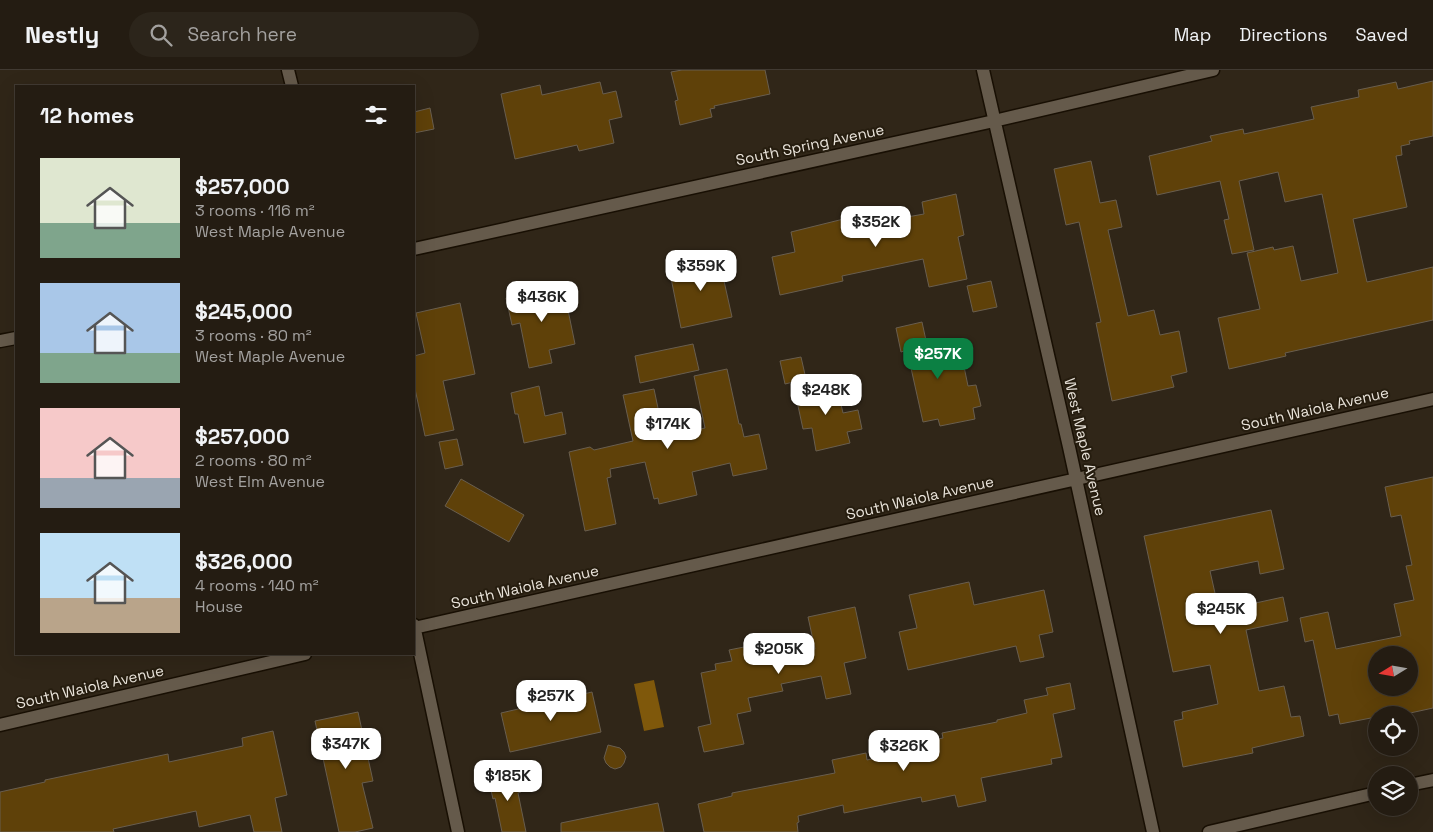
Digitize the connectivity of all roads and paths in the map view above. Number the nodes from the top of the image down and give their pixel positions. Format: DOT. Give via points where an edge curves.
graph roads {
  1 [pos="288,70"];
  2 [pos="983,70"];
  3 [pos="1213,70"];
  4 [pos="292,85"];
  5 [pos="994,121"];
  6 [pos="415,249"];
  7 [pos="15,338"];
  8 [pos="0,341"];
  9 [pos="1433,399"];
  10 [pos="1076,480"];
  11 [pos="415,627"];
  12 [pos="415,632"];
  13 [pos="301,655"];
  14 [pos="0,725"];
  15 [pos="1433,780"];
  16 [pos="1418,783"];
  17 [pos="1368,795"];
  18 [pos="458,832"];
  19 [pos="1153,832"];
  20 [pos="1209,832"];
  1 -- 4 [label="street"];
  2 -- 5 [label="street, West Maple Avenue"];
  3 -- 5 [label="street, South Spring Avenue"];
  5 -- 6 [label="street, South Spring Avenue"];
  5 -- 10 [label="street, West Maple Avenue"];
  7 -- 8 [label="street"];
  9 -- 10 [label="street, South Waiola Avenue"];
  10 -- 11 [label="street, South Waiola Avenue"];
  10 -- 19 [label="street, West Maple Avenue"];
  12 -- 18 [label="street"];
  13 -- 14 [label="street, South Waiola Avenue"];
  15 -- 16 [label="street"];
  17 -- 20 [label="street"];
}
